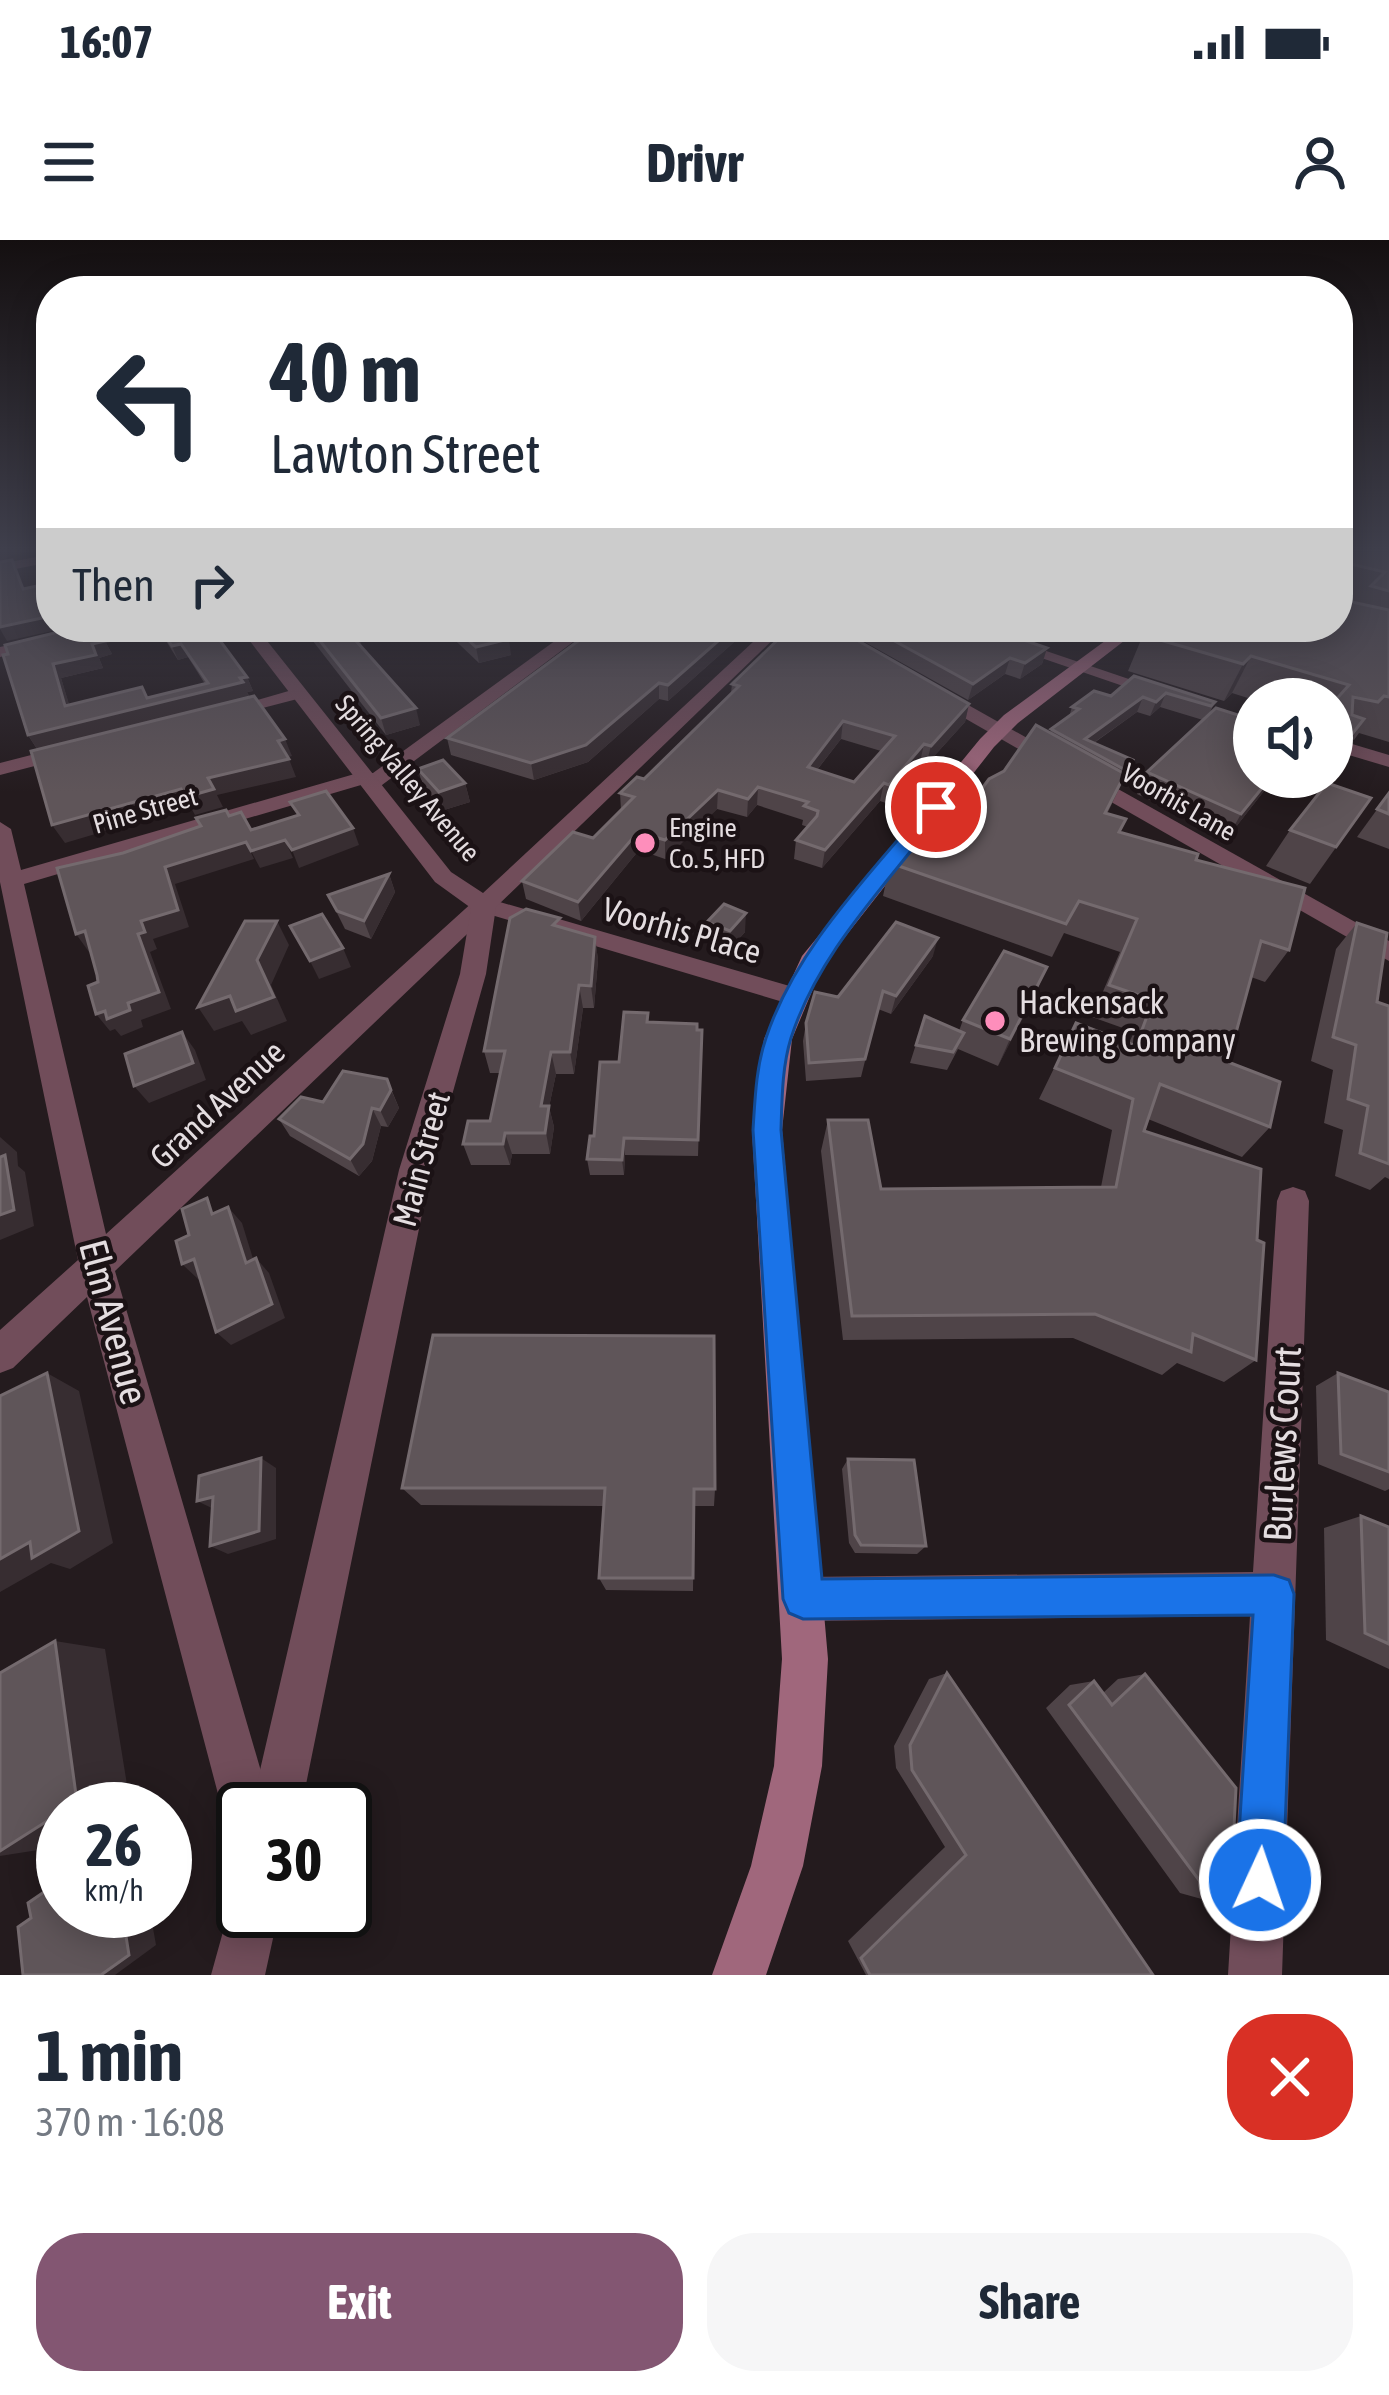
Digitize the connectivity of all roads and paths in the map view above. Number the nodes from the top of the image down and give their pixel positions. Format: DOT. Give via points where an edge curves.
graph roads {
  1 [pos="45,642"];
  2 [pos="259,642"];
  3 [pos="560,642"];
  4 [pos="566,642"];
  5 [pos="762,642"];
  6 [pos="1003,642"];
  7 [pos="1114,642"];
  8 [pos="563,644"];
  9 [pos="0,652"];
  10 [pos="1080,668"];
  11 [pos="916,684"];
  12 [pos="299,693"];
  13 [pos="1188,701"];
  14 [pos="207,716"];
  15 [pos="1000,731"];
  16 [pos="92,746"];
  17 [pos="1353,750"];
  18 [pos="1389,761"];
  19 [pos="0,769"];
  20 [pos="368,781"];
  21 [pos="0,829"];
  22 [pos="11,880"];
  23 [pos="484,904"];
  24 [pos="12,944"];
  25 [pos="1389,952"];
  26 [pos="793,996"];
  27 [pos="1293,1201"];
  28 [pos="98,1268"];
  29 [pos="0,1355"];
  30 [pos="1274,1594"];
  31 [pos="803,1599"];
  32 [pos="240,1782"];
  33 [pos="282,1782"];
  34 [pos="247,1938"];
  35 [pos="238,1975"];
  36 [pos="740,1975"];
  37 [pos="1255,1975"];
  1 -- 9 [label="street"];
  2 -- 12 [label="street, Spring Valley Avenue"];
  3 -- 8 [label="street"];
  4 -- 8 [label="street, Pine Street"];
  5 -- 23 [label="street"];
  6 -- 10 [label="street"];
  7 -- 10 [label="main road"];
  8 -- 20 [label="street, Pine Street"];
  10 -- 13 [label="street"];
  10 -- 15 [label="main road"];
  11 -- 15 [label="street, Voorhis Lane"];
  12 -- 14 [label="street"];
  12 -- 20 [label="street, Spring Valley Avenue"];
  15 -- 25 [label="street, Voorhis Lane"];
  15 -- 26 [label="main road" via="833,932"];
  16 -- 19 [label="street"];
  17 -- 18 [label="street"];
  20 -- 22 [label="street, Pine Street"];
  20 -- 23 [label="street, Spring Valley Avenue" via="443,877"];
  21 -- 22 [label="street, Elm Avenue"];
  22 -- 24 [label="street, Elm Avenue"];
  23 -- 26 [label="street, Voorhis Place"];
  23 -- 28 [label="street, Grand Avenue"];
  23 -- 33 [label="street, Main Street" via="473,974 415,1170"];
  24 -- 28 [label="street, Elm Avenue"];
  26 -- 31 [label="main road" via="778,1039 767,1130"];
  27 -- 30 [label="street, Burlews Court"];
  28 -- 29 [label="street, Grand Avenue"];
  28 -- 32 [label="street, Elm Avenue"];
  30 -- 31 [label="street"];
  30 -- 37 [label="street, Burlews Court"];
  31 -- 36 [label="main road" via="798,1766 777,1866"];
  34 -- 35 [label="street"];
}
